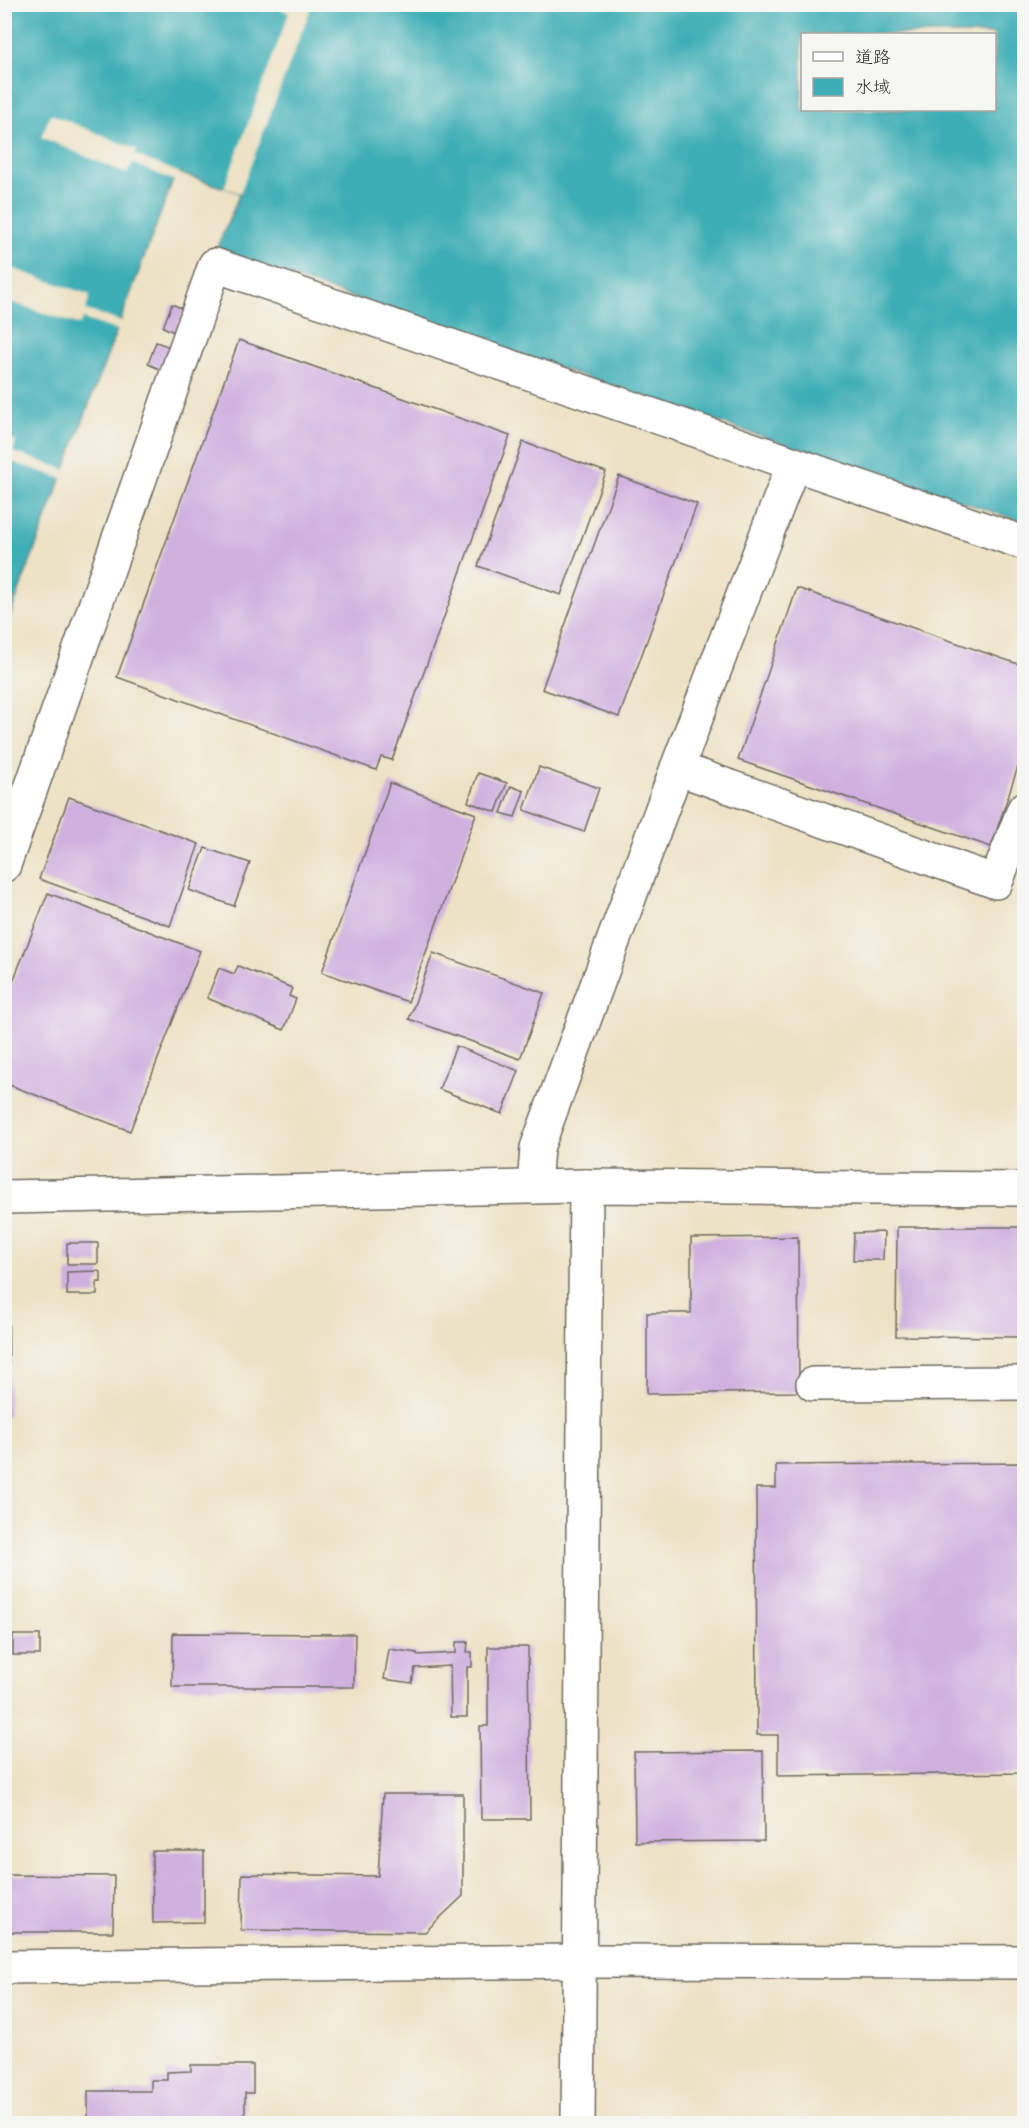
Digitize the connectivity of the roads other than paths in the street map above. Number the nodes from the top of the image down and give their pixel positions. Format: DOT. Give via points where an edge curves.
graph roads {
  1 [pos="793,465"];
  2 [pos="1024,543"];
  3 [pos="677,768"];
  4 [pos="1024,809"];
  5 [pos="4,865"];
  6 [pos="586,1186"];
  7 [pos="534,1187"];
  8 [pos="1024,1189"];
  9 [pos="4,1197"];
  10 [pos="1024,1383"];
  11 [pos="813,1384"];
  12 [pos="579,1961"];
  13 [pos="1024,1962"];
  14 [pos="4,1967"];
  15 [pos="578,2124"];
  1 -- 2 [label="street"];
  1 -- 3 [label="street"];
  1 -- 5 [label="street" via="215,266"];
  3 -- 4 [label="street" via="996,882"];
  3 -- 7 [label="street" via="537,1148"];
  6 -- 7 [label="street"];
  6 -- 8 [label="street"];
  6 -- 12 [label="street"];
  7 -- 9 [label="street"];
  10 -- 11 [label="street"];
  12 -- 13 [label="street"];
  12 -- 14 [label="street"];
  12 -- 15 [label="street"];
}
